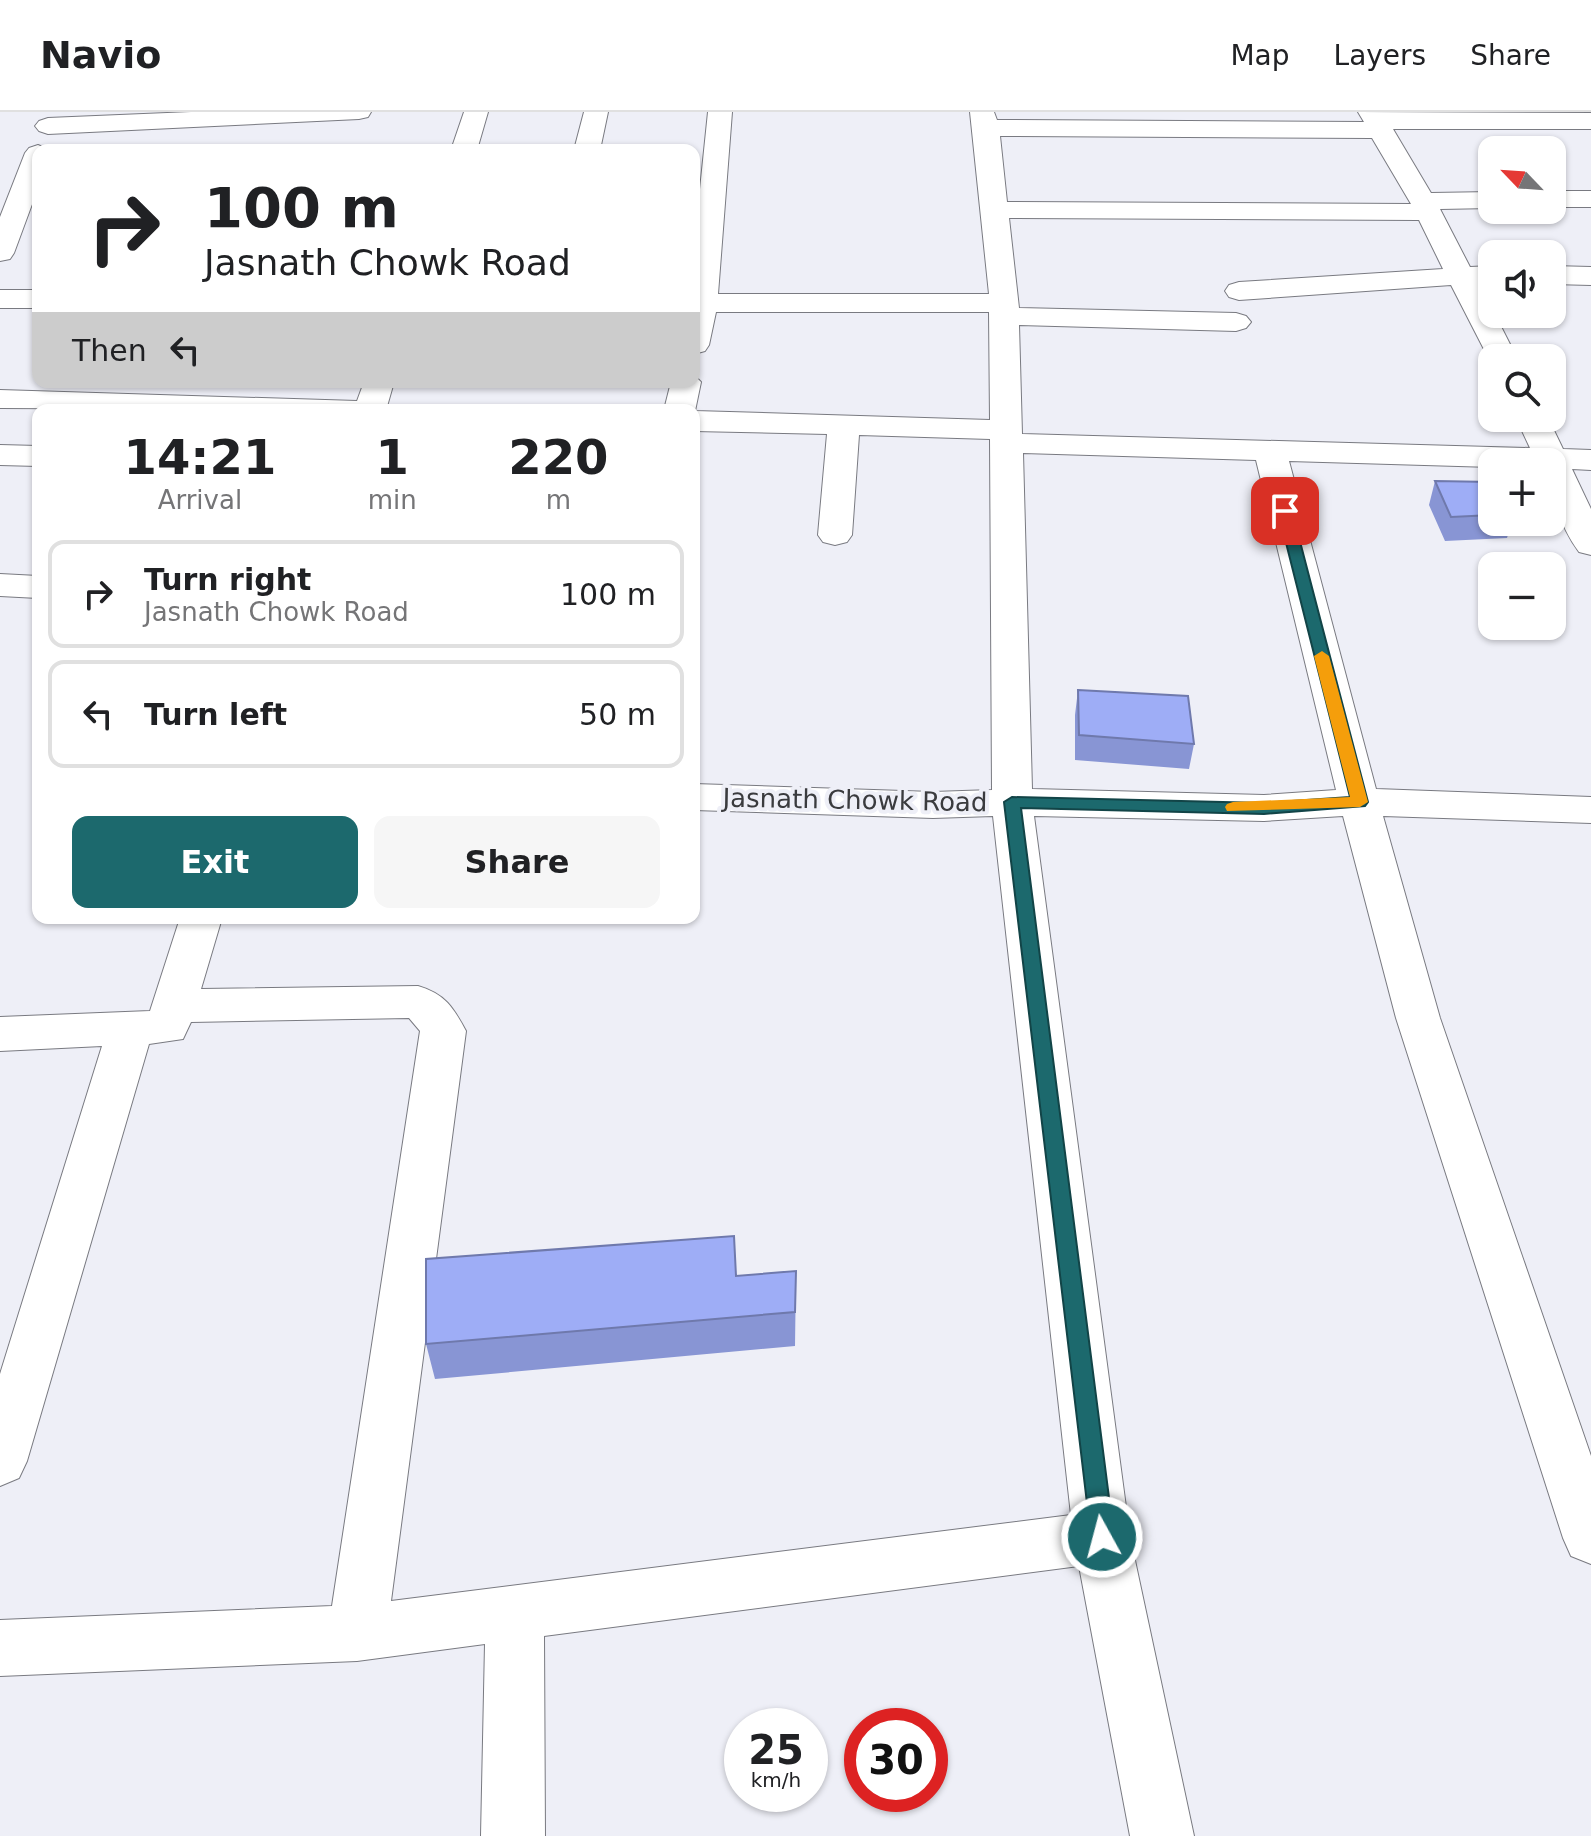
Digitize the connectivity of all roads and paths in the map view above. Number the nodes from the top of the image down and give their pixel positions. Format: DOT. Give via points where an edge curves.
graph roads {
  1 [pos="359,112"];
  2 [pos="476,112"];
  3 [pos="596,112"];
  4 [pos="720,112"];
  5 [pos="984,120"];
  6 [pos="1375,121"];
  7 [pos="1591,121"];
  8 [pos="44,135"];
  9 [pos="466,144"];
  10 [pos="588,144"];
  11 [pos="32,167"];
  12 [pos="1566,199"];
  13 [pos="1591,199"];
  14 [pos="1478,201"];
  15 [pos="1426,207"];
  16 [pos="994,210"];
  17 [pos="0,253"];
  18 [pos="1478,274"];
  19 [pos="1460,275"];
  20 [pos="1566,275"];
  21 [pos="1591,276"];
  22 [pos="700,286"];
  23 [pos="1239,291"];
  24 [pos="0,299"];
  25 [pos="32,299"];
  26 [pos="700,303"];
  27 [pos="1004,310"];
  28 [pos="1236,322"];
  29 [pos="1495,344"];
  30 [pos="0,399"];
  31 [pos="161,404"];
  32 [pos="700,421"];
  33 [pos="844,425"];
  34 [pos="1005,436"];
  35 [pos="1270,450"];
  36 [pos="0,455"];
  37 [pos="32,456"];
  38 [pos="1478,457"];
  39 [pos="1566,459"];
  40 [pos="1591,460"];
  41 [pos="1566,488"];
  42 [pos="835,535"];
  43 [pos="1591,545"];
  44 [pos="0,585"];
  45 [pos="32,587"];
  46 [pos="700,797"];
  47 [pos="1012,802"];
  48 [pos="1360,802"];
  49 [pos="1591,810"];
  50 [pos="198,924"];
  51 [pos="152,1017"];
  52 [pos="0,1034"];
  53 [pos="0,1461"];
  54 [pos="1102,1537"];
  55 [pos="1591,1538"];
  56 [pos="515,1612"];
  57 [pos="357,1633"];
  58 [pos="0,1648"];
  59 [pos="513,1836"];
  60 [pos="1162,1836"];
  1 -- 8 [label="street" via="263,128"];
  2 -- 9 [label="street"];
  3 -- 10 [label="street"];
  4 -- 22 [label="street"];
  5 -- 6 [label="street"];
  5 -- 16 [label="street"];
  6 -- 7 [label="street"];
  6 -- 15 [label="street"];
  11 -- 17 [label="street"];
  12 -- 13 [label="street"];
  14 -- 15 [label="street"];
  15 -- 16 [label="street"];
  15 -- 19 [label="street"];
  16 -- 27 [label="street"];
  18 -- 19 [label="street"];
  19 -- 23 [label="street"];
  19 -- 29 [label="street"];
  20 -- 21 [label="street"];
  24 -- 25 [label="street"];
  26 -- 27 [label="street"];
  27 -- 28 [label="street"];
  27 -- 34 [label="street"];
  30 -- 31 [label="street"];
  32 -- 33 [label="street"];
  33 -- 34 [label="street"];
  33 -- 42 [label="street"];
  34 -- 35 [label="street"];
  34 -- 47 [label="street"];
  35 -- 38 [label="street"];
  35 -- 48 [label="street"];
  36 -- 37 [label="street"];
  39 -- 40 [label="street"];
  41 -- 43 [label="street"];
  44 -- 45 [label="street"];
  46 -- 47 [label="street, Jasnath Chowk Road" via="933,805"];
  47 -- 48 [label="street, Jasnath Chowk Road" via="1264,808"];
  47 -- 54 [label="street"];
  48 -- 49 [label="street, Jasnath Chowk Road"];
  48 -- 55 [label="street" via="1418,1018"];
  50 -- 51 [label="street"];
  51 -- 52 [label="street"];
  51 -- 53 [label="street"];
  51 -- 57 [label="street" via="418,1002 434,1013 443,1031"];
  54 -- 56 [label="street"];
  54 -- 60 [label="street"];
  56 -- 57 [label="street"];
  56 -- 59 [label="street"];
  57 -- 58 [label="street"];
}
